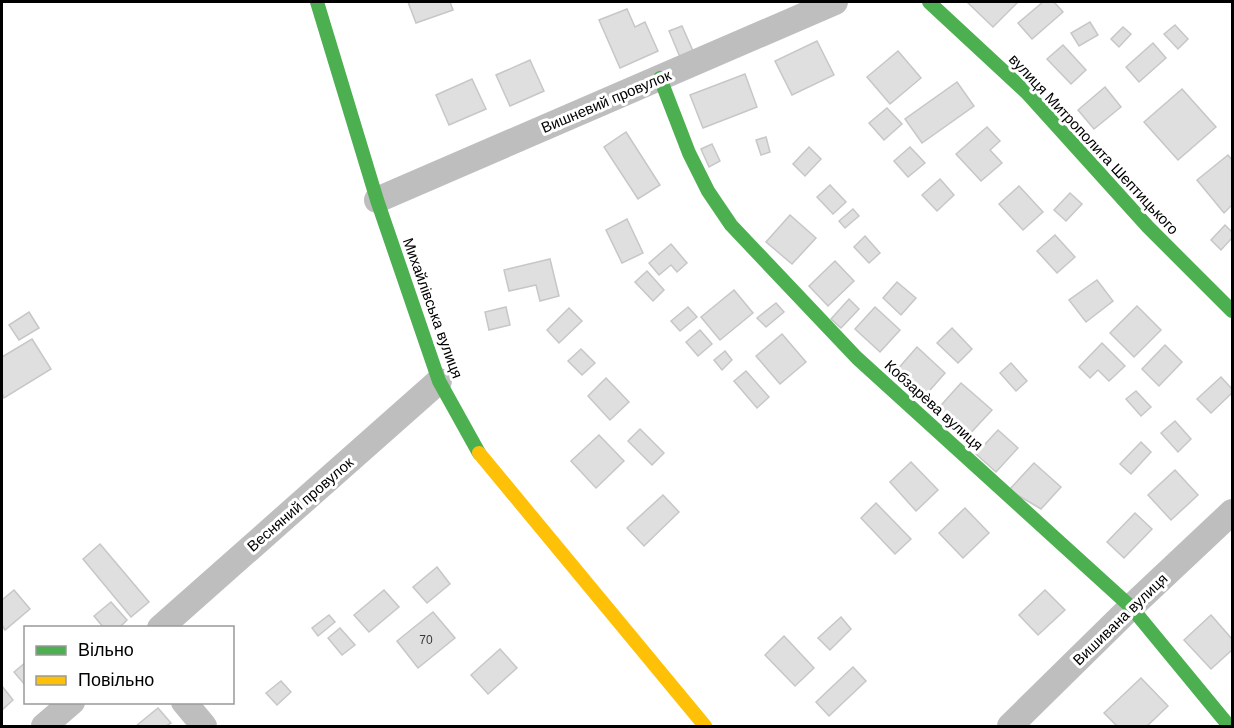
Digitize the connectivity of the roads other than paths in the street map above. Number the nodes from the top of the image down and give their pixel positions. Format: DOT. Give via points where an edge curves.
graph roads {
  1 [pos="317,2"];
  2 [pos="835,2"];
  3 [pos="929,2"];
  4 [pos="660,78"];
  5 [pos="377,200"];
  6 [pos="1233,311"];
  7 [pos="440,381"];
  8 [pos="1233,513"];
  9 [pos="1131,607"];
  10 [pos="161,626"];
  11 [pos="70,704"];
  12 [pos="186,704"];
  13 [pos="44,726"];
  14 [pos="204,726"];
  15 [pos="705,726"];
  16 [pos="1010,726"];
  17 [pos="1229,726"];
  1 -- 5 [label="street, Михайлівська вулиця"];
  2 -- 4 [label="street, Вишневий провулок"];
  3 -- 6 [label="street, вулиця Митрополита Шептицького" via="1027,93 1148,227"];
  4 -- 5 [label="street, Вишневий провулок"];
  4 -- 9 [label="street, Кобзарèва вулиця" via="703,182 731,225 857,358"];
  5 -- 7 [label="street, Михайлівська вулиця"];
  7 -- 10 [label="street, Весняний провулок"];
  7 -- 15 [label="street, Михайлівська вулиця" via="481,457"];
  8 -- 9 [label="street, Вишивана вулиця"];
  9 -- 16 [label="street, Вишивана вулиця"];
  9 -- 17 [label="street, Кобзарèва вулиця"];
  11 -- 13 [label="street"];
  12 -- 14 [label="street"];
}
